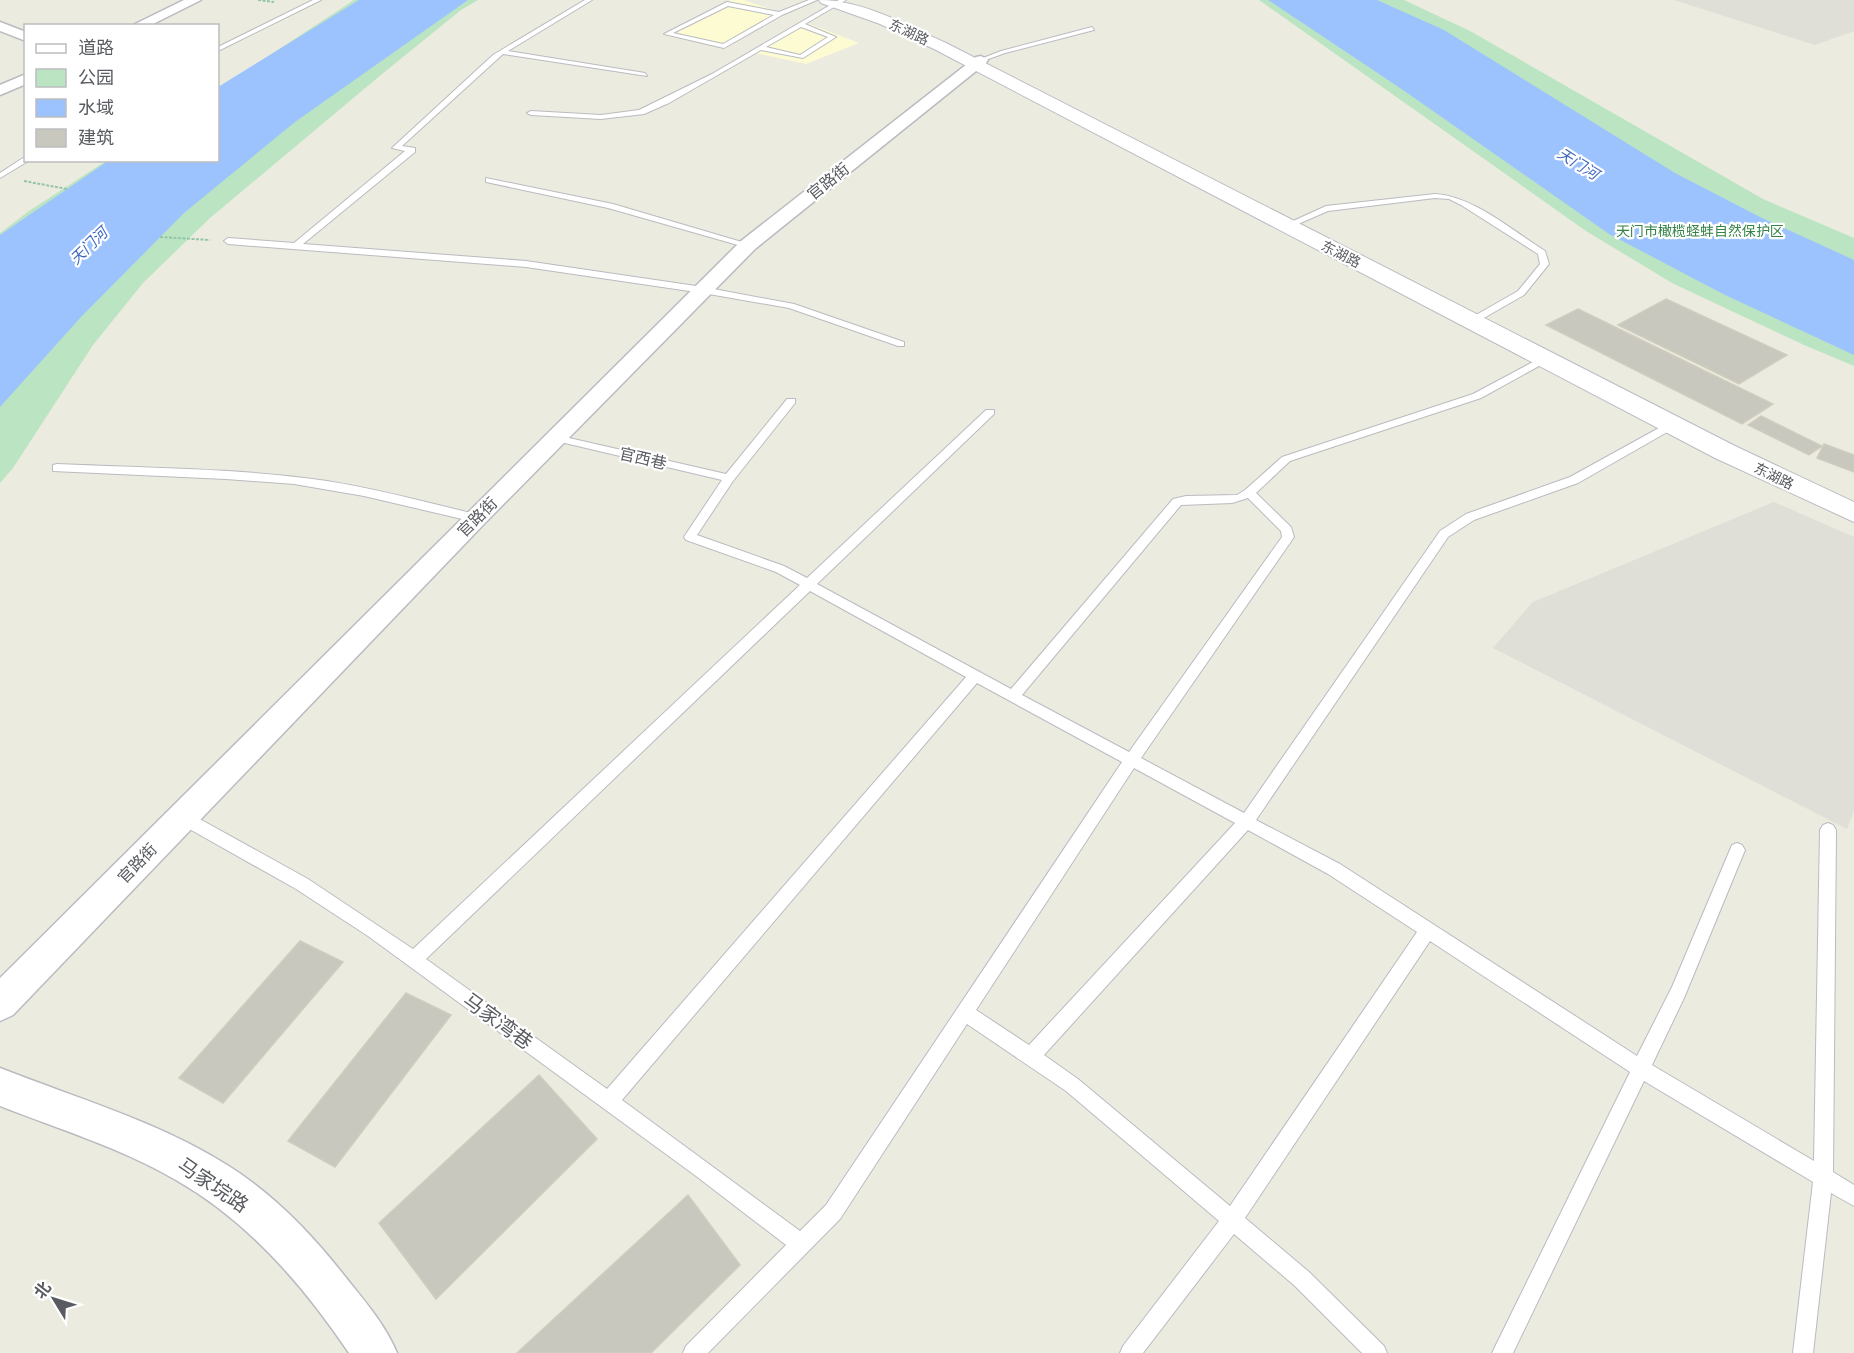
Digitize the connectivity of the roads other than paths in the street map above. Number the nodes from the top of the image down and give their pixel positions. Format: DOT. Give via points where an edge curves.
graph roads {
  1 [pos="195,0"];
  2 [pos="318,0"];
  3 [pos="589,0"];
  4 [pos="814,0"];
  5 [pos="837,1"];
  6 [pos="780,14"];
  7 [pos="141,24"];
  8 [pos="801,25"];
  9 [pos="0,26"];
  10 [pos="1092,29"];
  11 [pos="24,36"];
  12 [pos="760,48"];
  13 [pos="219,49"];
  14 [pos="501,52"];
  15 [pos="978,62"];
  16 [pos="645,75"];
  17 [pos="24,79"];
  18 [pos="0,90"];
  19 [pos="531,113"];
  20 [pos="24,161"];
  21 [pos="0,176"];
  22 [pos="489,180"];
  23 [pos="1295,222"];
  24 [pos="228,240"];
  25 [pos="748,245"];
  26 [pos="296,246"];
  27 [pos="703,290"];
  28 [pos="1479,317"];
  29 [pos="901,344"];
  30 [pos="1544,359"];
  31 [pos="791,401"];
  32 [pos="990,412"];
  33 [pos="1672,425"];
  34 [pos="556,438"];
  35 [pos="57,468"];
  36 [pos="729,478"];
  37 [pos="1249,493"];
  38 [pos="1854,506"];
  39 [pos="1854,513"];
  40 [pos="475,518"];
  41 [pos="809,584"];
  42 [pos="976,675"];
  43 [pos="1013,696"];
  44 [pos="1133,758"];
  45 [pos="182,817"];
  46 [pos="1246,821"];
  47 [pos="1828,830"];
  48 [pos="1737,850"];
  49 [pos="1428,930"];
  50 [pos="414,959"];
  51 [pos="0,1003"];
  52 [pos="965,1012"];
  53 [pos="1030,1057"];
  54 [pos="1641,1069"];
  55 [pos="0,1087"];
  56 [pos="609,1101"];
  57 [pos="1823,1178"];
  58 [pos="1854,1196"];
  59 [pos="1232,1220"];
  60 [pos="801,1244"];
  61 [pos="375,1353"];
  62 [pos="693,1353"];
  63 [pos="1130,1353"];
  64 [pos="1377,1353"];
  65 [pos="1502,1353"];
  66 [pos="1803,1353"];
  1 -- 7 [label="street"];
  2 -- 13 [label="lane"];
  3 -- 14 [label="lane"];
  4 -- 6 [label="lane"];
  5 -- 8 [label="lane"];
  5 -- 15 [label="main road, 东湖路"];
  6 -- 6 [label="lane" via="724,46 667,34 728,3"];
  8 -- 12 [label="lane"];
  8 -- 12 [label="lane" via="833,37 801,57"];
  9 -- 11 [label="street"];
  10 -- 15 [label="lane"];
  12 -- 19 [label="lane" via="641,112 602,117"];
  14 -- 16 [label="lane"];
  14 -- 26 [label="lane" via="396,148 412,150"];
  15 -- 23 [label="main road, 东湖路"];
  15 -- 25 [label="street, 官路街"];
  15 -- 30 [label="main road, 东湖路"];
  17 -- 18 [label="street"];
  20 -- 21 [label="lane"];
  22 -- 25 [label="lane" via="610,206"];
  23 -- 28 [label="main road, 东湖路"];
  23 -- 28 [label="lane" via="1326,209 1435,196 1464,203 1545,258 1545,264 1521,293"];
  24 -- 26 [label="lane"];
  25 -- 27 [label="street, 官路街"];
  26 -- 27 [label="lane" via="526,264"];
  27 -- 29 [label="lane" via="791,306"];
  27 -- 34 [label="street, 官路街"];
  28 -- 38 [label="main road, 东湖路"];
  30 -- 33 [label="main road, 东湖路"];
  30 -- 37 [label="lane" via="1477,396 1286,459"];
  31 -- 36 [label="lane"];
  32 -- 41 [label="lane"];
  33 -- 39 [label="main road, 东湖路"];
  33 -- 46 [label="lane" via="1574,480 1470,517 1444,534"];
  34 -- 36 [label="lane, 官西巷"];
  34 -- 40 [label="street, 官路街"];
  35 -- 40 [label="lane" via="327,485"];
  36 -- 41 [label="lane" via="690,537 780,569"];
  37 -- 43 [label="lane" via="1234,500 1196,498 1177,502"];
  37 -- 44 [label="lane" via="1287,531 1288,537"];
  40 -- 45 [label="street, 官路街"];
  41 -- 42 [label="lane"];
  41 -- 50 [label="lane"];
  42 -- 43 [label="lane"];
  42 -- 56 [label="lane"];
  43 -- 44 [label="lane"];
  44 -- 46 [label="lane"];
  44 -- 52 [label="lane"];
  45 -- 50 [label="lane, 马家湾巷" via="302,884"];
  45 -- 51 [label="street, 官路街"];
  46 -- 49 [label="lane" via="1334,869"];
  46 -- 53 [label="lane"];
  47 -- 57 [label="lane"];
  48 -- 54 [label="lane"];
  49 -- 54 [label="lane"];
  49 -- 59 [label="lane"];
  50 -- 56 [label="lane, 马家湾巷"];
  52 -- 53 [label="lane"];
  52 -- 60 [label="lane" via="833,1212"];
  53 -- 59 [label="lane" via="1072,1085"];
  54 -- 57 [label="lane"];
  54 -- 65 [label="lane"];
  55 -- 61 [label="street, 马家垸路" via="157,1149 214,1180 244,1202 295,1251"];
  56 -- 60 [label="lane, 马家湾巷"];
  57 -- 58 [label="lane"];
  57 -- 66 [label="lane"];
  59 -- 63 [label="lane"];
  59 -- 64 [label="lane" via="1302,1279"];
  60 -- 62 [label="lane"];
}
